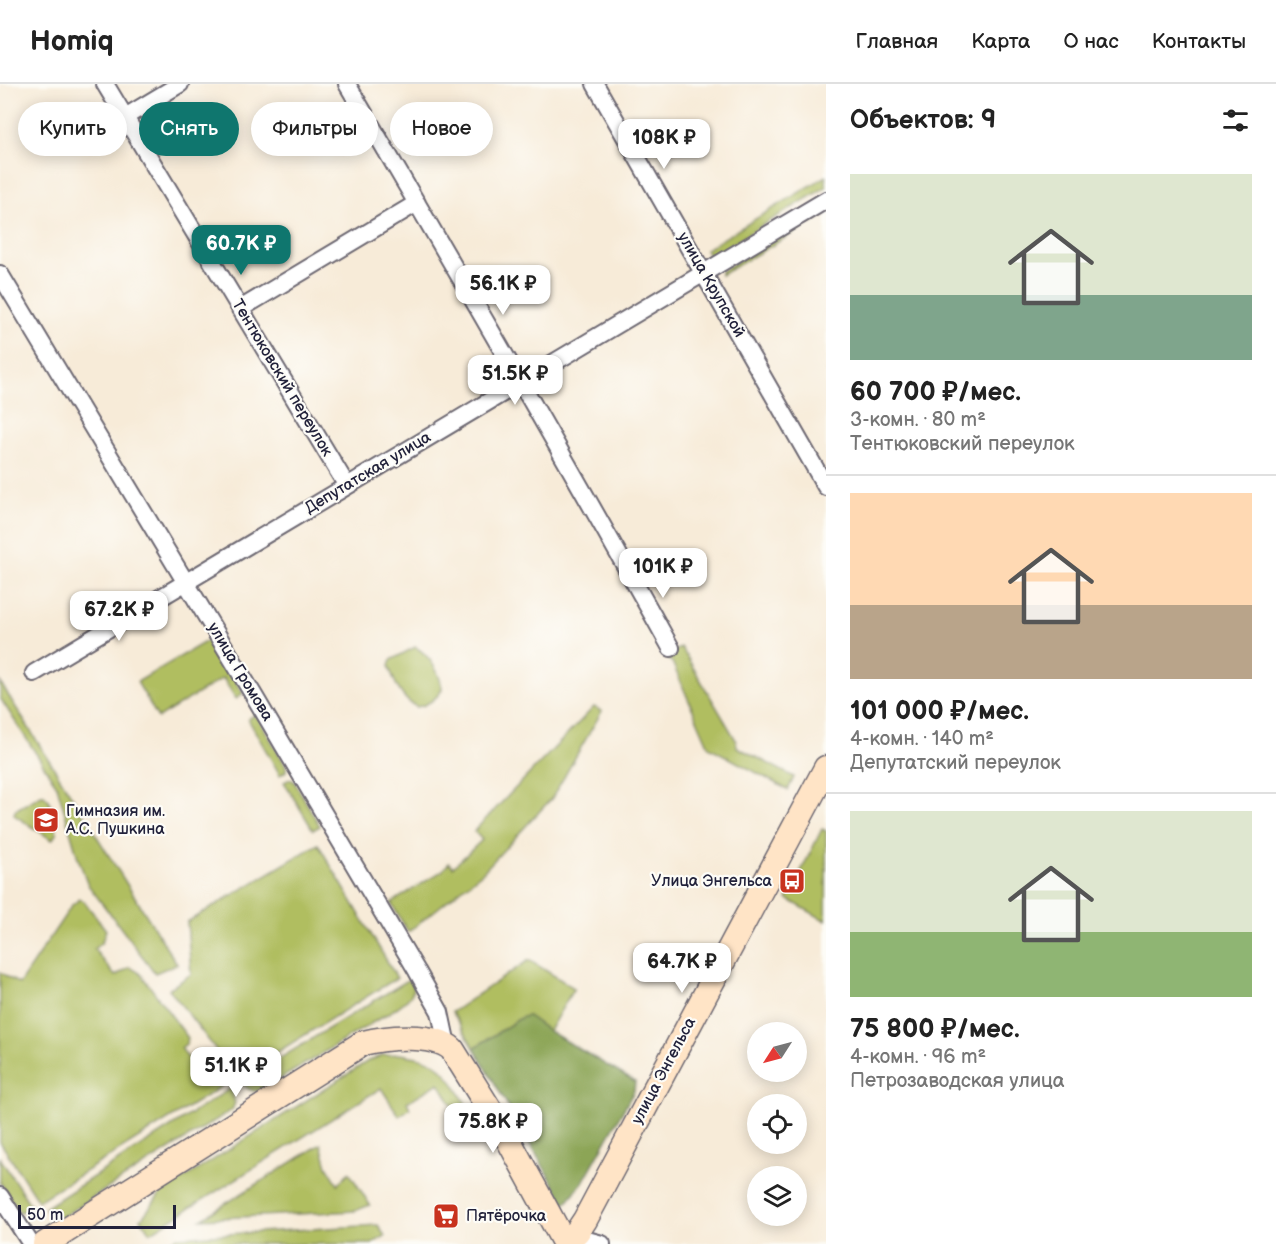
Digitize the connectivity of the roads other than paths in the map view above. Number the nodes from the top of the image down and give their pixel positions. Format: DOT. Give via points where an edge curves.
graph roads {
  1 [pos="105,84"];
  2 [pos="180,84"];
  3 [pos="347,84"];
  4 [pos="595,84"];
  5 [pos="116,102"];
  6 [pos="127,116"];
  7 [pos="127,120"];
  8 [pos="826,200"];
  9 [pos="417,202"];
  10 [pos="704,273"];
  11 [pos="0,274"];
  12 [pos="240,309"];
  13 [pos="521,382"];
  14 [pos="347,486"];
  15 [pos="826,487"];
  16 [pos="186,581"];
  17 [pos="671,648"];
  18 [pos="34,673"];
  19 [pos="826,768"];
  20 [pos="447,1045"];
  21 [pos="0,1196"];
  22 [pos="564,1243"];
  23 [pos="31,1244"];
  24 [pos="45,1244"];
  25 [pos="602,1244"];
  1 -- 5 [label="street, Тентюковский переулок"];
  2 -- 6 [label="street"];
  3 -- 9 [label="street"];
  4 -- 10 [label="street, улица Крупской"];
  7 -- 12 [label="street, Тентюковский переулок"];
  8 -- 10 [label="street, Депутатская улица"];
  9 -- 12 [label="street"];
  9 -- 13 [label="street"];
  10 -- 13 [label="street, Депутатская улица"];
  10 -- 15 [label="street, улица Крупской"];
  11 -- 16 [label="street, улица Громова"];
  12 -- 14 [label="street, Тентюковский переулок"];
  13 -- 14 [label="street, Депутатская улица"];
  13 -- 17 [label="street"];
  14 -- 16 [label="street, Депутатская улица"];
  16 -- 18 [label="street, Депутатская улица"];
  16 -- 20 [label="street, улица Громова" via="417,971 440,1012"];
  19 -- 22 [label="street, улица Энгельса" via="585,1220"];
  20 -- 22 [label="street" via="508,1138"];
  20 -- 24 [label="street" via="401,1038 363,1042"];
  21 -- 23 [label="street"];
  22 -- 25 [label="street" via="587,1240"];
}
